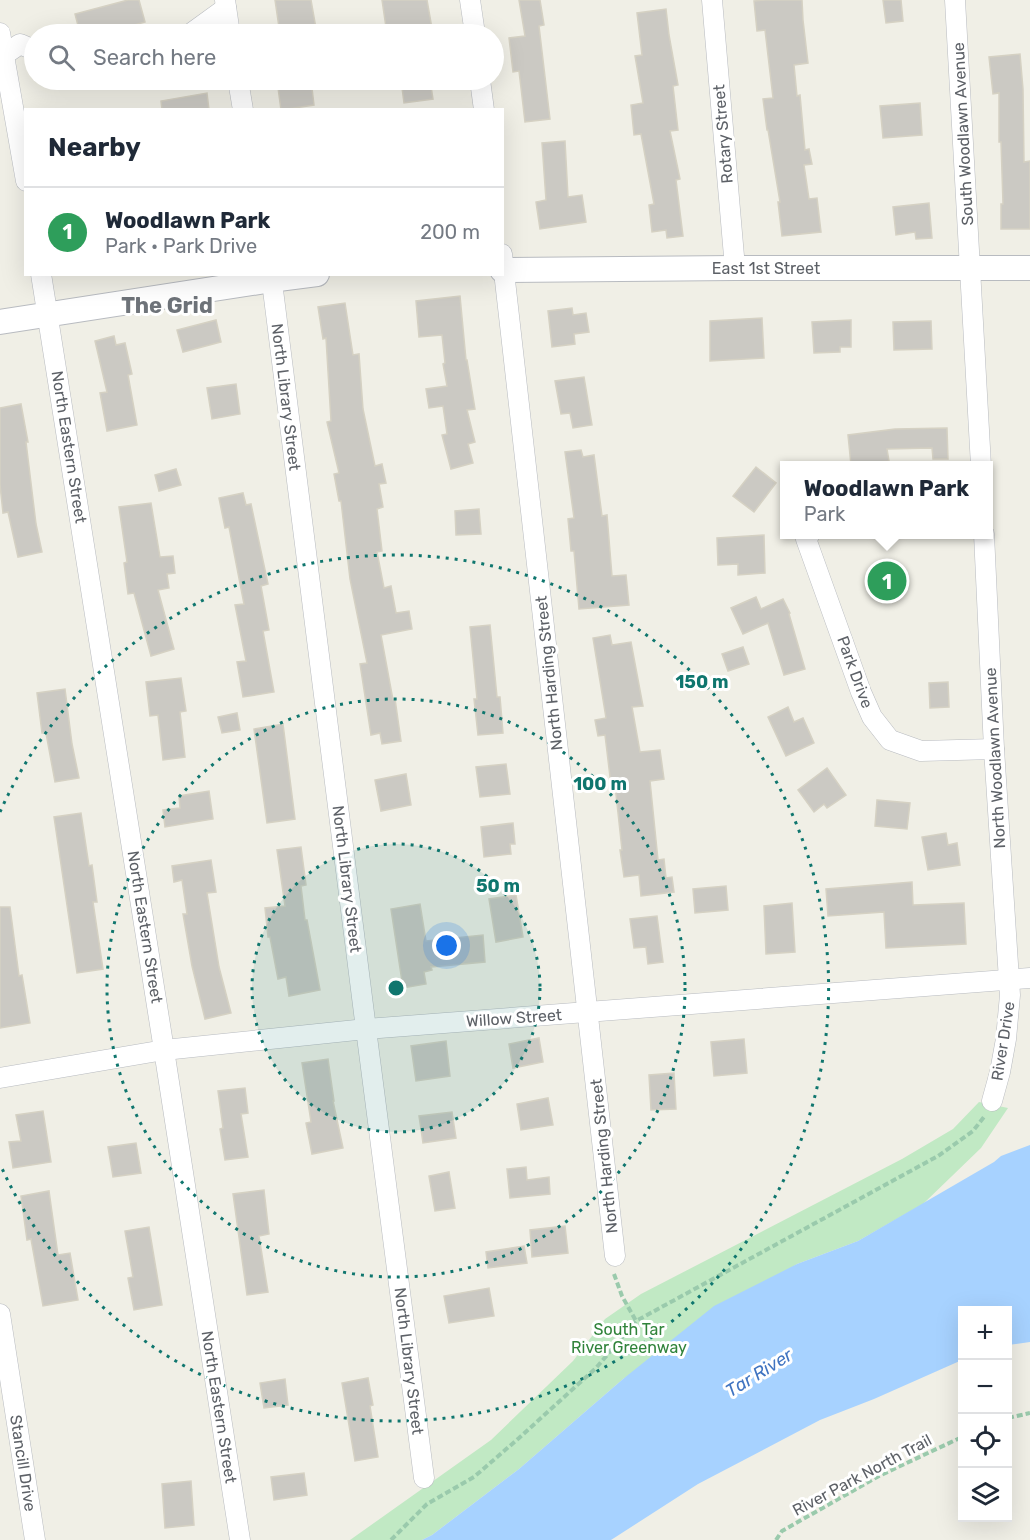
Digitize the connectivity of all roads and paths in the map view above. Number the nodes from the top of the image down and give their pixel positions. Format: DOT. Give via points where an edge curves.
graph roads {
  1 [pos="470,0"];
  2 [pos="712,0"];
  3 [pos="955,0"];
  4 [pos="225,4"];
  5 [pos="202,24"];
  6 [pos="228,24"];
  7 [pos="474,24"];
  8 [pos="0,33"];
  9 [pos="24,46"];
  10 [pos="2,56"];
  11 [pos="240,90"];
  12 [pos="481,90"];
  13 [pos="243,108"];
  14 [pos="484,108"];
  15 [pos="24,171"];
  16 [pos="504,265"];
  17 [pos="735,268"];
  18 [pos="971,268"];
  19 [pos="1030,268"];
  20 [pos="504,274"];
  21 [pos="42,276"];
  22 [pos="286,276"];
  23 [pos="271,277"];
  24 [pos="48,314"];
  25 [pos="0,322"];
  26 [pos="981,461"];
  27 [pos="806,539"];
  28 [pos="984,539"];
  29 [pos="994,749"];
  30 [pos="1030,978"];
  31 [pos="1009,981"];
  32 [pos="587,1012"];
  33 [pos="366,1029"];
  34 [pos="164,1050"];
  35 [pos="0,1078"];
  36 [pos="992,1101"];
  37 [pos="615,1256"];
  38 [pos="0,1314"];
  39 [pos="636,1320"];
  40 [pos="1030,1413"];
  41 [pos="1012,1417"];
  42 [pos="958,1439"];
  43 [pos="424,1478"];
  44 [pos="35,1540"];
  45 [pos="240,1540"];
  46 [pos="391,1540"];
  47 [pos="776,1540"];
  1 -- 7 [label="street"];
  2 -- 17 [label="street, Rotary Street"];
  3 -- 18 [label="street, South Woodlawn Avenue"];
  4 -- 5 [label="street"];
  4 -- 6 [label="street"];
  8 -- 10 [label="street"];
  9 -- 10 [label="street" via="20,44"];
  10 -- 15 [label="street"];
  11 -- 13 [label="street"];
  12 -- 14 [label="street"];
  16 -- 17 [label="street, East 1st Street"];
  17 -- 18 [label="street, East 1st Street"];
  18 -- 19 [label="street, East 1st Street"];
  18 -- 26 [label="street"];
  20 -- 32 [label="street, North Harding Street"];
  21 -- 24 [label="street, North Eastern Street"];
  22 -- 23 [label="street"];
  23 -- 24 [label="street"];
  23 -- 33 [label="street, North Library Street"];
  24 -- 25 [label="street"];
  24 -- 34 [label="street, North Eastern Street"];
  27 -- 29 [label="street, Park Drive" via="861,692 872,717 890,740 921,752"];
  28 -- 29 [label="street, North Woodlawn Avenue"];
  29 -- 31 [label="street, North Woodlawn Avenue"];
  30 -- 31 [label="street, Willow Street"];
  31 -- 32 [label="street, Willow Street"];
  31 -- 36 [label="street, River Drive" via="1006,1039"];
  32 -- 33 [label="street, Willow Street"];
  32 -- 37 [label="street, North Harding Street"];
  33 -- 34 [label="street, Willow Street"];
  33 -- 43 [label="street, North Library Street"];
  34 -- 35 [label="street, Willow Street"];
  34 -- 45 [label="street, North Eastern Street"];
  36 -- 39 [label="path" via="973,1131 938,1156"];
  37 -- 39 [label="path" via="614,1276"];
  38 -- 44 [label="street, Stancill Drive"];
  39 -- 46 [label="path" via="596,1368 519,1438 474,1477 427,1504"];
  40 -- 41 [label="path"];
  42 -- 47 [label="path, River Park North Trail" via="879,1476 782,1532"];
}
